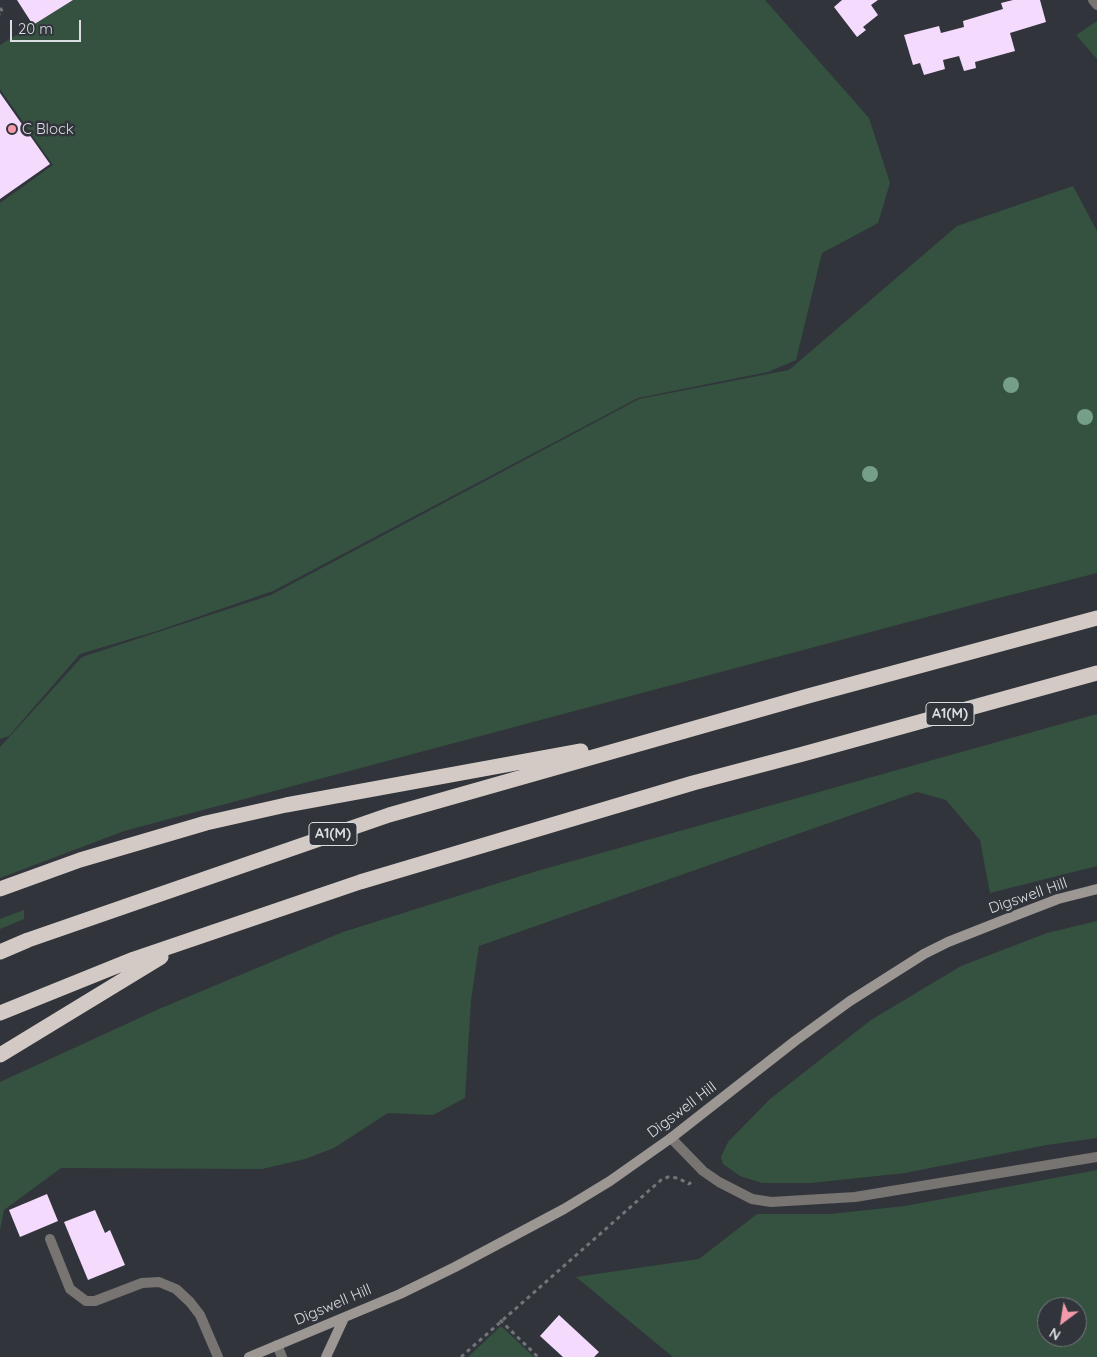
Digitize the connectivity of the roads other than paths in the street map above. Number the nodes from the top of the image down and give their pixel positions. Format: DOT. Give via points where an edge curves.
graph roads {
  1 [pos="1093,0"];
  2 [pos="1097,5"];
  3 [pos="1097,618"];
  4 [pos="1097,673"];
  5 [pos="671,735"];
  6 [pos="0,889"];
  7 [pos="1097,889"];
  8 [pos="185,942"];
  9 [pos="0,952"];
  10 [pos="0,1013"];
  11 [pos="0,1055"];
  12 [pos="670,1138"];
  13 [pos="1097,1157"];
  14 [pos="50,1239"];
  15 [pos="344,1318"];
  16 [pos="277,1345"];
  17 [pos="218,1357"];
  18 [pos="249,1357"];
  19 [pos="282,1357"];
  20 [pos="326,1357"];
  1 -- 2 [label="street"];
  3 -- 5 [label="highway, A1(M)"];
  4 -- 8 [label="highway, A1(M)" via="693,783 360,882"];
  5 -- 6 [label="highway, A1(M)" via="286,804 206,823 80,860"];
  5 -- 9 [label="highway, A1(M)" via="390,815"];
  7 -- 12 [label="main road, Digswell Hill" via="980,928 915,959 822,1020"];
  8 -- 10 [label="highway, A1(M)"];
  8 -- 11 [label="highway, A1(M)"];
  12 -- 13 [label="street" via="703,1171 719,1182 752,1200 771,1202 855,1197"];
  12 -- 15 [label="main road, Digswell Hill" via="610,1181 504,1242"];
  14 -- 17 [label="street" via="70,1289 86,1301 95,1301 142,1283 159,1282 176,1289 200,1315"];
  15 -- 16 [label="main road, Digswell Hill"];
  15 -- 20 [label="main road"];
  16 -- 18 [label="main road, Digswell Hill"];
  16 -- 19 [label="street"];
}
